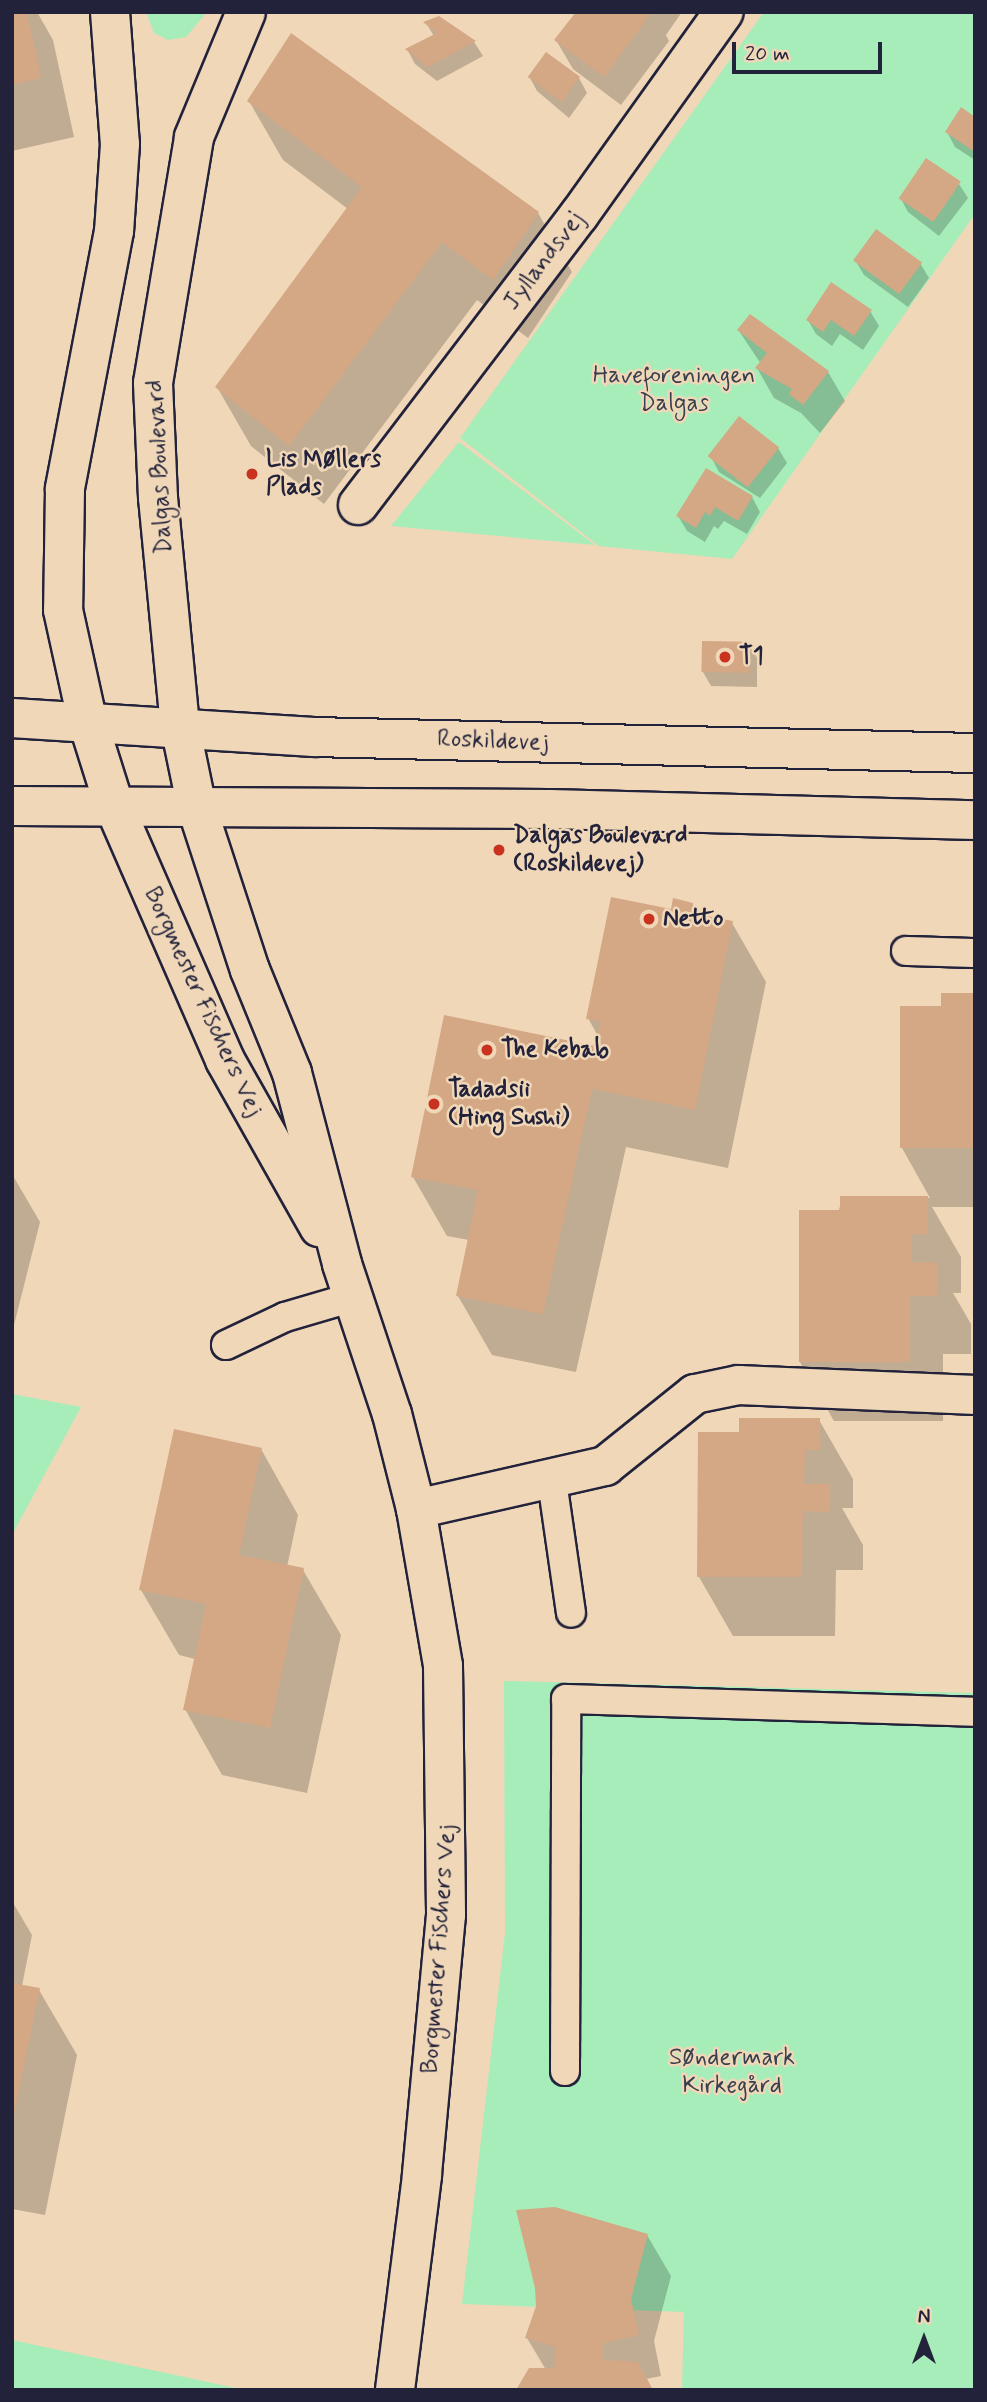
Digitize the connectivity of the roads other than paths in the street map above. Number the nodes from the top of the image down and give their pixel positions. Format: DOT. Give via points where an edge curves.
graph roads {
  1 [pos="110,12"];
  2 [pos="246,12"];
  3 [pos="724,12"];
  4 [pos="358,505"];
  5 [pos="12,718"];
  6 [pos="87,719"];
  7 [pos="180,726"];
  8 [pos="975,753"];
  9 [pos="12,806"];
  10 [pos="115,808"];
  11 [pos="197,808"];
  12 [pos="975,820"];
  13 [pos="906,951"];
  14 [pos="975,953"];
  15 [pos="347,1281"];
  16 [pos="226,1345"];
  17 [pos="975,1395"];
  18 [pos="552,1481"];
  19 [pos="416,1509"];
  20 [pos="571,1613"];
  21 [pos="975,1712"];
  22 [pos="565,2071"];
  23 [pos="395,2390"];
  1 -- 6 [label="street" via="120,145 114,231 65,489 63,610"];
  2 -- 7 [label="street, Dalgas Boulevard" via="194,137 153,383 158,498"];
  3 -- 4 [label="street, Jyllandsvej" via="579,215"];
  5 -- 6 [label="street, Roskildevej"];
  6 -- 7 [label="street, Roskildevej"];
  6 -- 10 [label="street"];
  7 -- 8 [label="street, Roskildevej" via="314,737"];
  7 -- 11 [label="street, Dalgas Boulevard"];
  9 -- 10 [label="street"];
  10 -- 11 [label="street"];
  10 -- 15 [label="street, Borgmester Fischers Vej" via="225,1060"];
  11 -- 12 [label="street" via="550,809"];
  11 -- 15 [label="street, Borgmester Fischers Vej" via="250,970 292,1073"];
  13 -- 14 [label="lane"];
  15 -- 16 [label="lane"];
  15 -- 19 [label="street, Borgmester Fischers Vej" via="392,1414"];
  17 -- 18 [label="street" via="739,1385 695,1394 605,1466"];
  18 -- 19 [label="street"];
  18 -- 20 [label="lane"];
  19 -- 23 [label="street, Borgmester Fischers Vej" via="443,1666 446,1888 422,2176"];
  21 -- 22 [label="lane" via="566,1699"];
}
